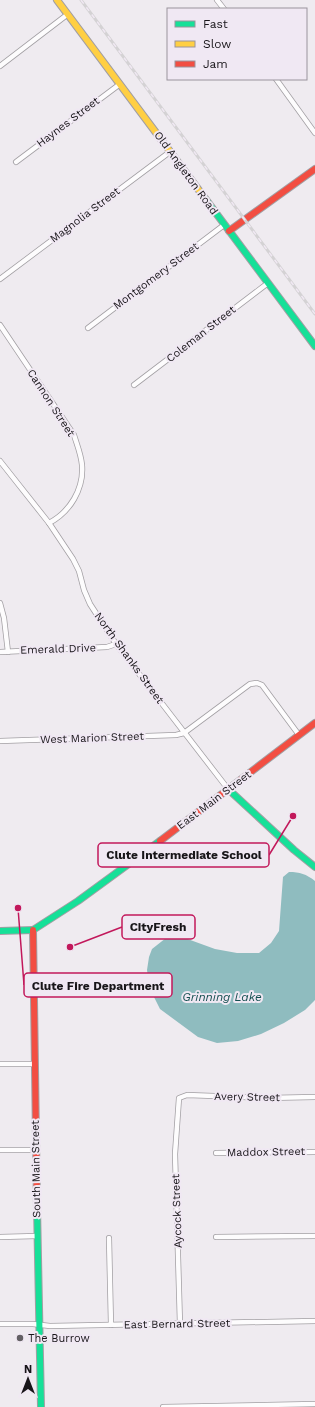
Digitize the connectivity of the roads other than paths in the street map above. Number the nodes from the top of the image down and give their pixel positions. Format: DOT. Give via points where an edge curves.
graph roads {
  1 [pos="57,0"];
  2 [pos="217,0"];
  3 [pos="223,8"];
  4 [pos="68,14"];
  5 [pos="0,66"];
  6 [pos="277,80"];
  7 [pos="120,84"];
  8 [pos="315,133"];
  9 [pos="171,152"];
  10 [pos="16,162"];
  11 [pos="315,170"];
  12 [pos="224,225"];
  13 [pos="229,231"];
  14 [pos="0,279"];
  15 [pos="268,283"];
  16 [pos="0,325"];
  17 [pos="88,328"];
  18 [pos="315,346"];
  19 [pos="134,385"];
  20 [pos="0,461"];
  21 [pos="49,524"];
  22 [pos="0,603"];
  23 [pos="116,644"];
  24 [pos="0,652"];
  25 [pos="8,652"];
  26 [pos="315,723"];
  27 [pos="184,733"];
  28 [pos="298,735"];
  29 [pos="0,741"];
  30 [pos="228,789"];
  31 [pos="315,867"];
  32 [pos="33,930"];
  33 [pos="0,931"];
  34 [pos="0,1064"];
  35 [pos="35,1064"];
  36 [pos="315,1097"];
  37 [pos="179,1098"];
  38 [pos="0,1150"];
  39 [pos="35,1150"];
  40 [pos="315,1152"];
  41 [pos="216,1153"];
  42 [pos="37,1236"];
  43 [pos="315,1236"];
  44 [pos="0,1237"];
  45 [pos="216,1237"];
  46 [pos="109,1238"];
  47 [pos="315,1321"];
  48 [pos="0,1324"];
  49 [pos="40,1324"];
  50 [pos="180,1324"];
  51 [pos="111,1325"];
  52 [pos="315,1404"];
  53 [pos="41,1407"];
  54 [pos="163,1407"];
  1 -- 4 [label="main road, Old Angleton Road"];
  2 -- 3 [label="street"];
  4 -- 5 [label="street"];
  4 -- 7 [label="main road, Old Angleton Road"];
  6 -- 8 [label="street"];
  7 -- 9 [label="main road, Old Angleton Road"];
  7 -- 10 [label="street, Haynes Street"];
  9 -- 12 [label="main road, Old Angleton Road"];
  9 -- 14 [label="street, Magnolia Street"];
  11 -- 13 [label="main road"];
  12 -- 13 [label="main road, Old Angleton Road"];
  12 -- 17 [label="street, Montgomery Street"];
  13 -- 15 [label="main road, Old Angleton Road"];
  15 -- 18 [label="main road, Old Angleton Road"];
  15 -- 19 [label="street, Coleman Street"];
  16 -- 21 [label="street, Cannon Street" via="74,435 80,452 82,477 79,489 66,510"];
  20 -- 21 [label="street, North Shanks Street"];
  21 -- 23 [label="street, North Shanks Street" via="80,571 90,604"];
  22 -- 25 [label="street"];
  23 -- 25 [label="street, Emerald Drive" via="107,647"];
  23 -- 27 [label="street, North Shanks Street"];
  24 -- 25 [label="street, Emerald Drive"];
  26 -- 28 [label="main road, East Main Street"];
  27 -- 28 [label="street" via="250,684 257,684 262,685"];
  27 -- 29 [label="street, West Marion Street"];
  27 -- 30 [label="street, North Shanks Street"];
  28 -- 30 [label="main road, East Main Street"];
  30 -- 31 [label="main road"];
  30 -- 32 [label="main road, East Main Street" via="78,901"];
  32 -- 33 [label="main road"];
  32 -- 35 [label="main road, South Main Street"];
  34 -- 35 [label="street"];
  35 -- 39 [label="main road, South Main Street"];
  36 -- 37 [label="street, Avery Street" via="187,1095"];
  37 -- 50 [label="street, Aycock Street" via="175,1154"];
  38 -- 39 [label="street"];
  39 -- 42 [label="main road, South Main Street"];
  40 -- 41 [label="street, Maddox Street"];
  42 -- 44 [label="street"];
  42 -- 49 [label="main road, South Main Street"];
  43 -- 45 [label="street"];
  46 -- 51 [label="street"];
  47 -- 50 [label="street, East Bernard Street"];
  48 -- 49 [label="street, East Bernard Street"];
  49 -- 51 [label="street, East Bernard Street"];
  49 -- 53 [label="main road, South Main Street"];
  50 -- 51 [label="street, East Bernard Street"];
  52 -- 54 [label="street"];
}
